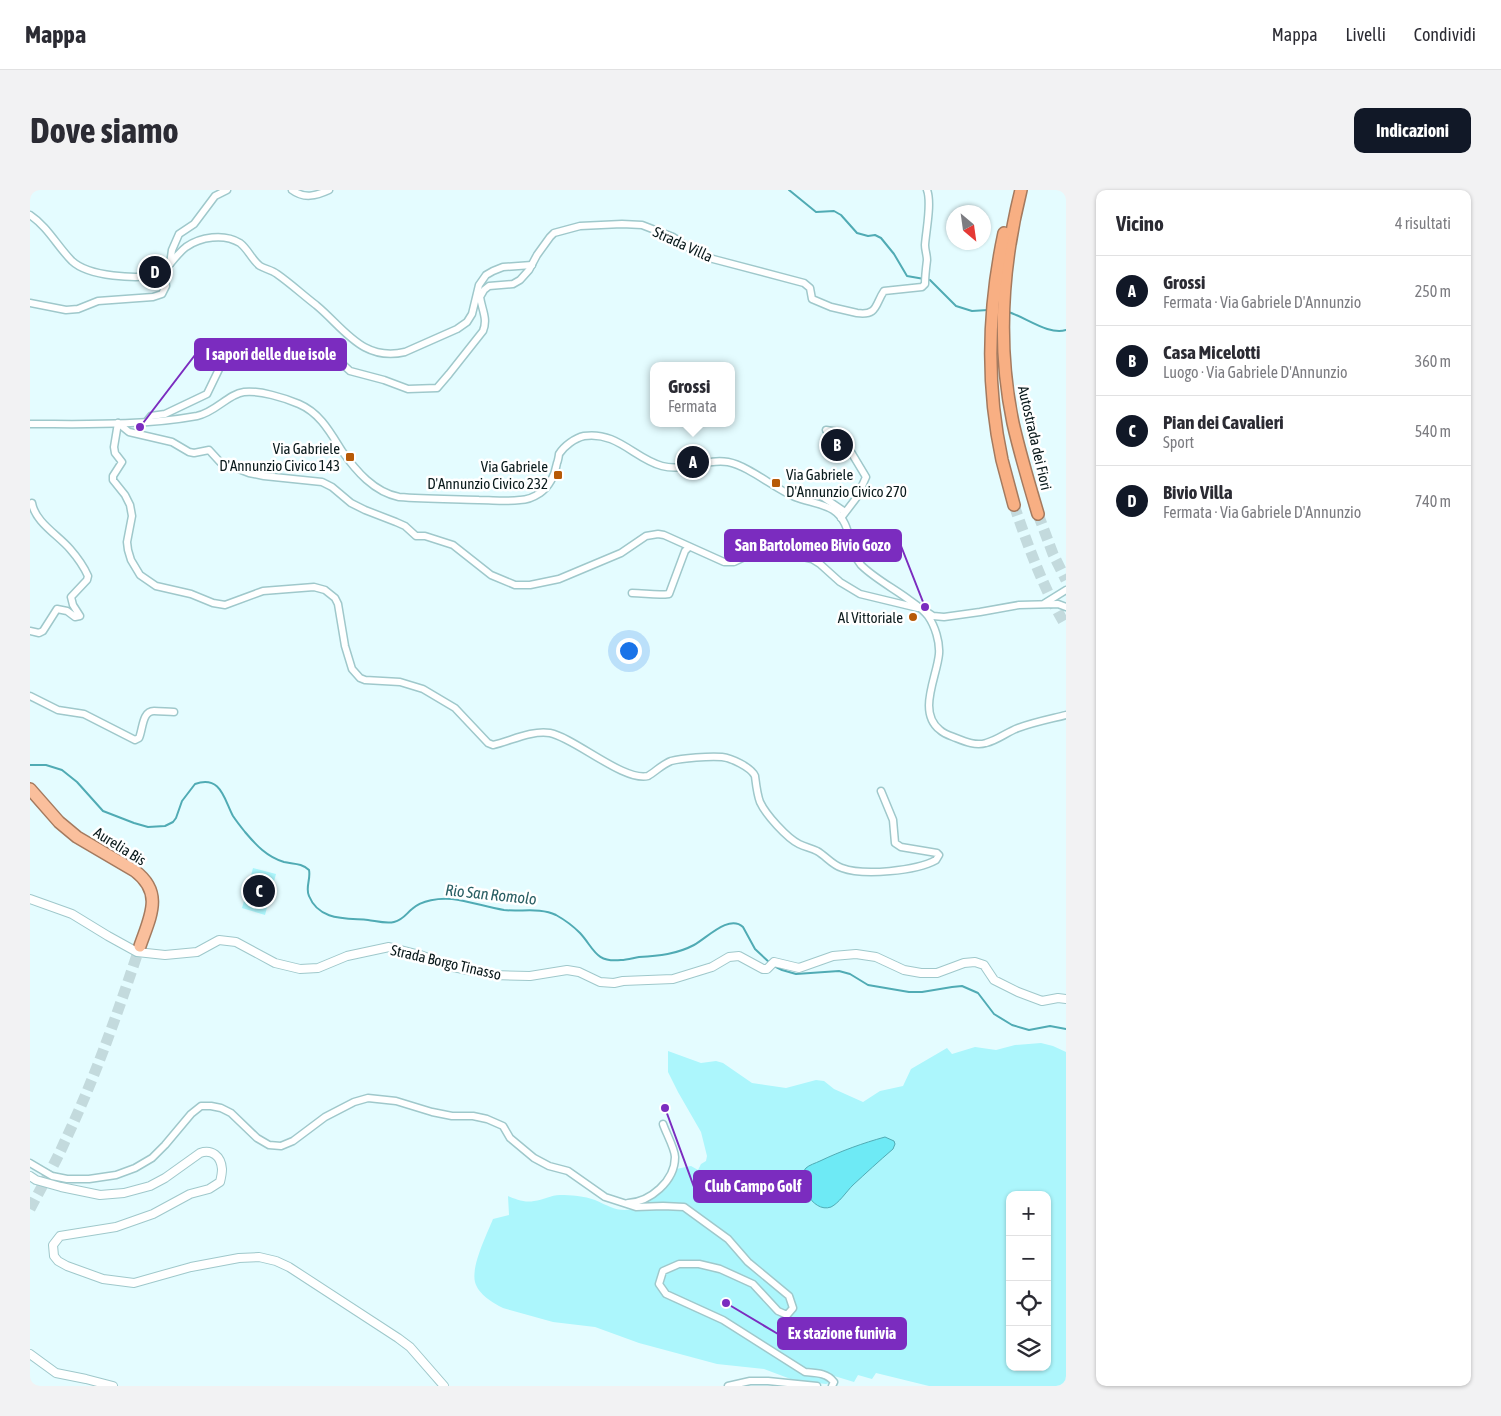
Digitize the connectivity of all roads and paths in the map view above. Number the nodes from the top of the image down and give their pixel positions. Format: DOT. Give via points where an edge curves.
graph roads {
  1 [pos="227,190"];
  2 [pos="292,190"];
  3 [pos="329,190"];
  4 [pos="927,190"];
  5 [pos="1014,190"];
  6 [pos="1021,190"];
  7 [pos="30,215"];
  8 [pos="170,264"];
  9 [pos="532,265"];
  10 [pos="158,275"];
  11 [pos="479,295"];
  12 [pos="30,303"];
  13 [pos="147,421"];
  14 [pos="118,423"];
  15 [pos="30,424"];
  16 [pos="826,430"];
  17 [pos="823,497"];
  18 [pos="32,503"];
  19 [pos="1014,505"];
  20 [pos="1038,514"];
  21 [pos="843,515"];
  22 [pos="689,547"];
  23 [pos="1066,590"];
  24 [pos="632,593"];
  25 [pos="1044,604"];
  26 [pos="1066,607"];
  27 [pos="922,608"];
  28 [pos="30,631"];
  29 [pos="30,696"];
  30 [pos="174,712"];
  31 [pos="1066,715"];
  32 [pos="30,789"];
  33 [pos="881,791"];
  34 [pos="30,899"];
  35 [pos="140,946"];
  36 [pos="1066,999"];
  37 [pos="663,1124"];
  38 [pos="30,1163"];
  39 [pos="30,1176"];
  40 [pos="624,1203"];
  41 [pos="30,1354"];
  42 [pos="112,1386"];
  43 [pos="444,1386"];
  44 [pos="728,1386"];
  45 [pos="817,1386"];
  46 [pos="832,1386"];
  1 -- 8 [label="street" via="215,196 194,224 179,234"];
  2 -- 3 [label="street" via="310,196"];
  4 -- 9 [label="street, Strada Villa" via="930,196 925,284 884,291 870,313 831,307 812,299 810,288 804,283 713,259 695,252 673,236 642,225 580,226 554,233"];
  5 -- 19 [label="highway, Autostrada dei Fiori" via="993,301 991,359 998,438"];
  6 -- 20 [label="highway, Autostrada dei Fiori" via="1007,261 1004,356 1020,455"];
  7 -- 10 [label="street" via="73,262 85,269 118,276"];
  8 -- 10 [label="street"];
  8 -- 11 [label="street" via="196,241 213,237 232,240 262,267 277,274 319,308 354,341 384,353 405,352 457,329 467,322"];
  9 -- 11 [label="street, Strada Villa" via="526,275 513,284 489,286"];
  9 -- 11 [label="street" via="493,270 479,285"];
  10 -- 12 [label="street" via="165,279 166,286 162,294 153,297 98,301 78,309"];
  11 -- 13 [label="street" via="486,324 437,388 408,389 350,371 337,359 311,351 270,358 247,358 222,363 207,394 165,414 151,416"];
  13 -- 14 [label="street"];
  13 -- 21 [label="street" via="211,412 243,392 287,400 308,409 321,420 352,464 380,490 399,497 422,498 530,499 548,485 559,454 567,445 584,436 596,437 619,443 664,467 729,462 782,492"];
  14 -- 15 [label="street"];
  14 -- 22 [label="street" via="129,432 172,442 189,452 209,450 220,462 249,473 322,482 351,503 405,526 416,536 453,545 491,575 514,585 559,579 621,553 646,536 664,535"];
  14 -- 33 [label="street" via="114,447 122,462 113,480 130,504 132,516 128,550 134,568 156,586 225,605 263,591 321,588 338,604 345,646 352,668 360,678 400,682 423,689 455,708 488,743 493,745 550,733 622,770 644,777 670,762 728,758 753,772 760,802 790,839 815,850 834,865 852,871 878,873 936,860 937,852 901,847 895,843 893,820"];
  16 -- 21 [label="street" via="839,432 866,477"];
  17 -- 21 [label="street"];
  18 -- 28 [label="street" via="39,518 70,549 88,576 71,597 80,616 57,609 43,631"];
  21 -- 27 [label="street" via="860,563"];
  22 -- 24 [label="street" via="670,594"];
  22 -- 27 [label="street" via="724,562 734,562 755,552 796,554 820,564 860,594"];
  23 -- 25 [label="street"];
  25 -- 26 [label="street"];
  25 -- 27 [label="street" via="944,617 933,616"];
  27 -- 31 [label="street" via="937,637 939,651 929,702 929,712 939,730 964,742 981,744 1018,728"];
  29 -- 30 [label="street" via="58,710 84,714 135,740 139,738 148,712"];
  32 -- 35 [label="highway, Aurelia Bis" via="77,837 135,871 148,885 152,906"];
  34 -- 36 [label="street, Strada Borgo Tinasso" via="72,914 137,952 166,955 197,952 219,940 236,942 275,963 300,969 318,968 347,956 389,947 493,975 530,976 567,970 600,982 614,983 673,979 712,967 729,957 739,956 767,969 774,962 799,968 833,956 856,954 876,957 921,974 975,962 984,966 994,980 1018,992 1042,1001"];
  37 -- 40 [label="street" via="675,1157 671,1174 649,1197"];
  38 -- 40 [label="street" via="52,1176 90,1179 116,1175 152,1158 201,1106 221,1108 231,1113 257,1138 269,1145 281,1146 293,1142 325,1117 368,1098 396,1101 452,1116 488,1119 502,1126 510,1138 534,1158 568,1171 605,1197"];
  39 -- 43 [label="street" via="100,1195 124,1193 150,1186 200,1153 211,1152 219,1159 222,1168 219,1183 153,1214 116,1227 60,1236 53,1245 56,1258 67,1266 104,1279 134,1282 239,1258 259,1257 276,1261 398,1338"];
  40 -- 46 [label="street" via="636,1207 684,1207 728,1239 748,1262 789,1296 793,1308 787,1315 778,1311 753,1284 700,1264 679,1264 663,1271 659,1284 666,1294 723,1320 806,1372 830,1376 834,1382"];
  41 -- 42 [label="street" via="56,1373"];
  44 -- 45 [label="street" via="768,1381"];
}
